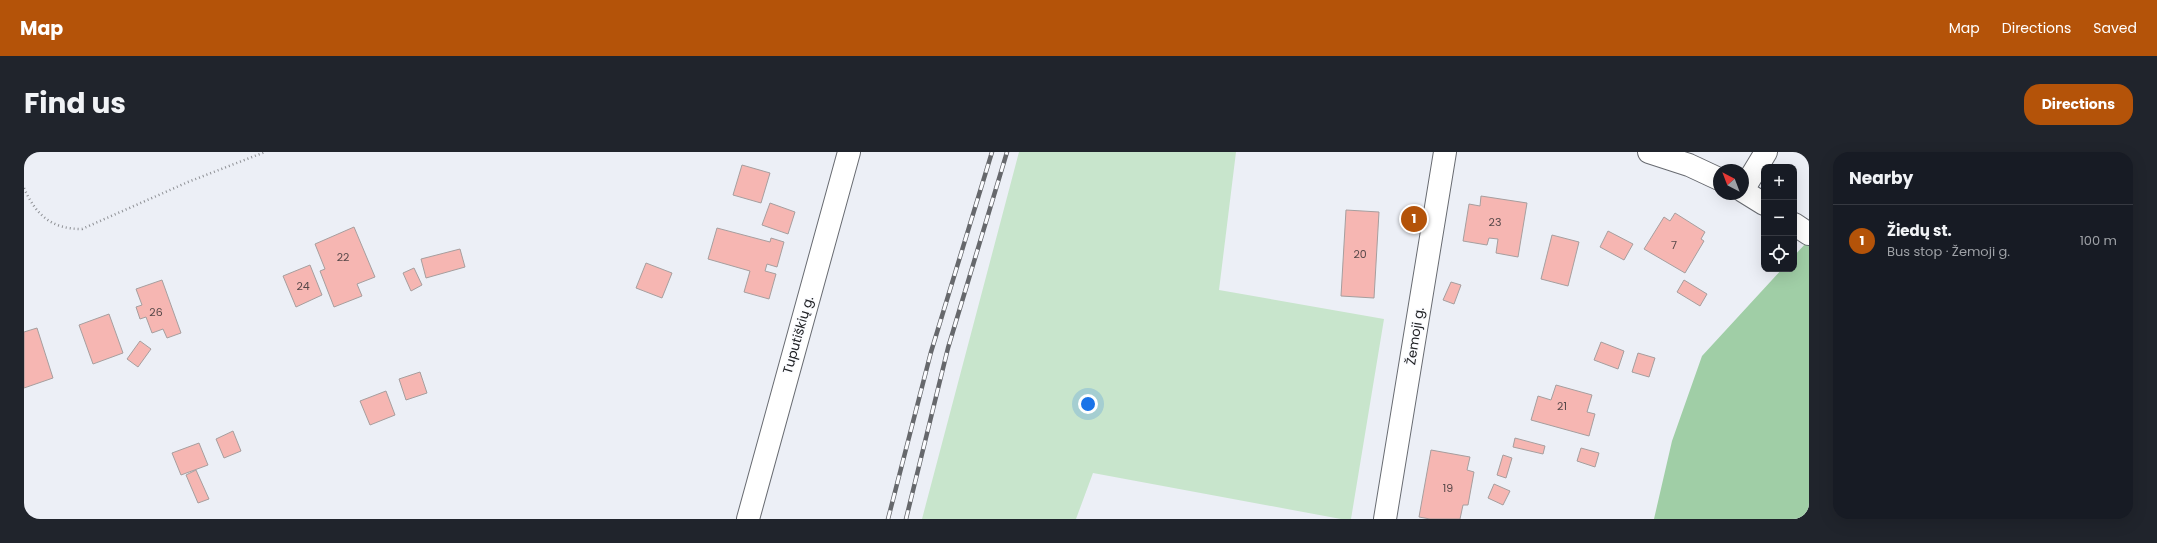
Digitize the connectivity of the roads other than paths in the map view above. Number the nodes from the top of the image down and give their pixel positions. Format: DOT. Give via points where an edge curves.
graph roads {
  1 [pos="849,152"];
  2 [pos="1445,152"];
  3 [pos="1648,152"];
  4 [pos="1766,152"];
  5 [pos="1713,176"];
  6 [pos="1749,180"];
  7 [pos="1749,194"];
  8 [pos="1761,202"];
  9 [pos="1797,226"];
  10 [pos="1809,234"];
  11 [pos="748,519"];
  12 [pos="1385,519"];
  1 -- 11 [label="street, Tuputiškių g."];
  2 -- 12 [label="street, Žemoji g."];
  3 -- 5 [label="street" via="1689,165"];
  4 -- 6 [label="street"];
  7 -- 8 [label="street"];
  9 -- 10 [label="street"];
}
